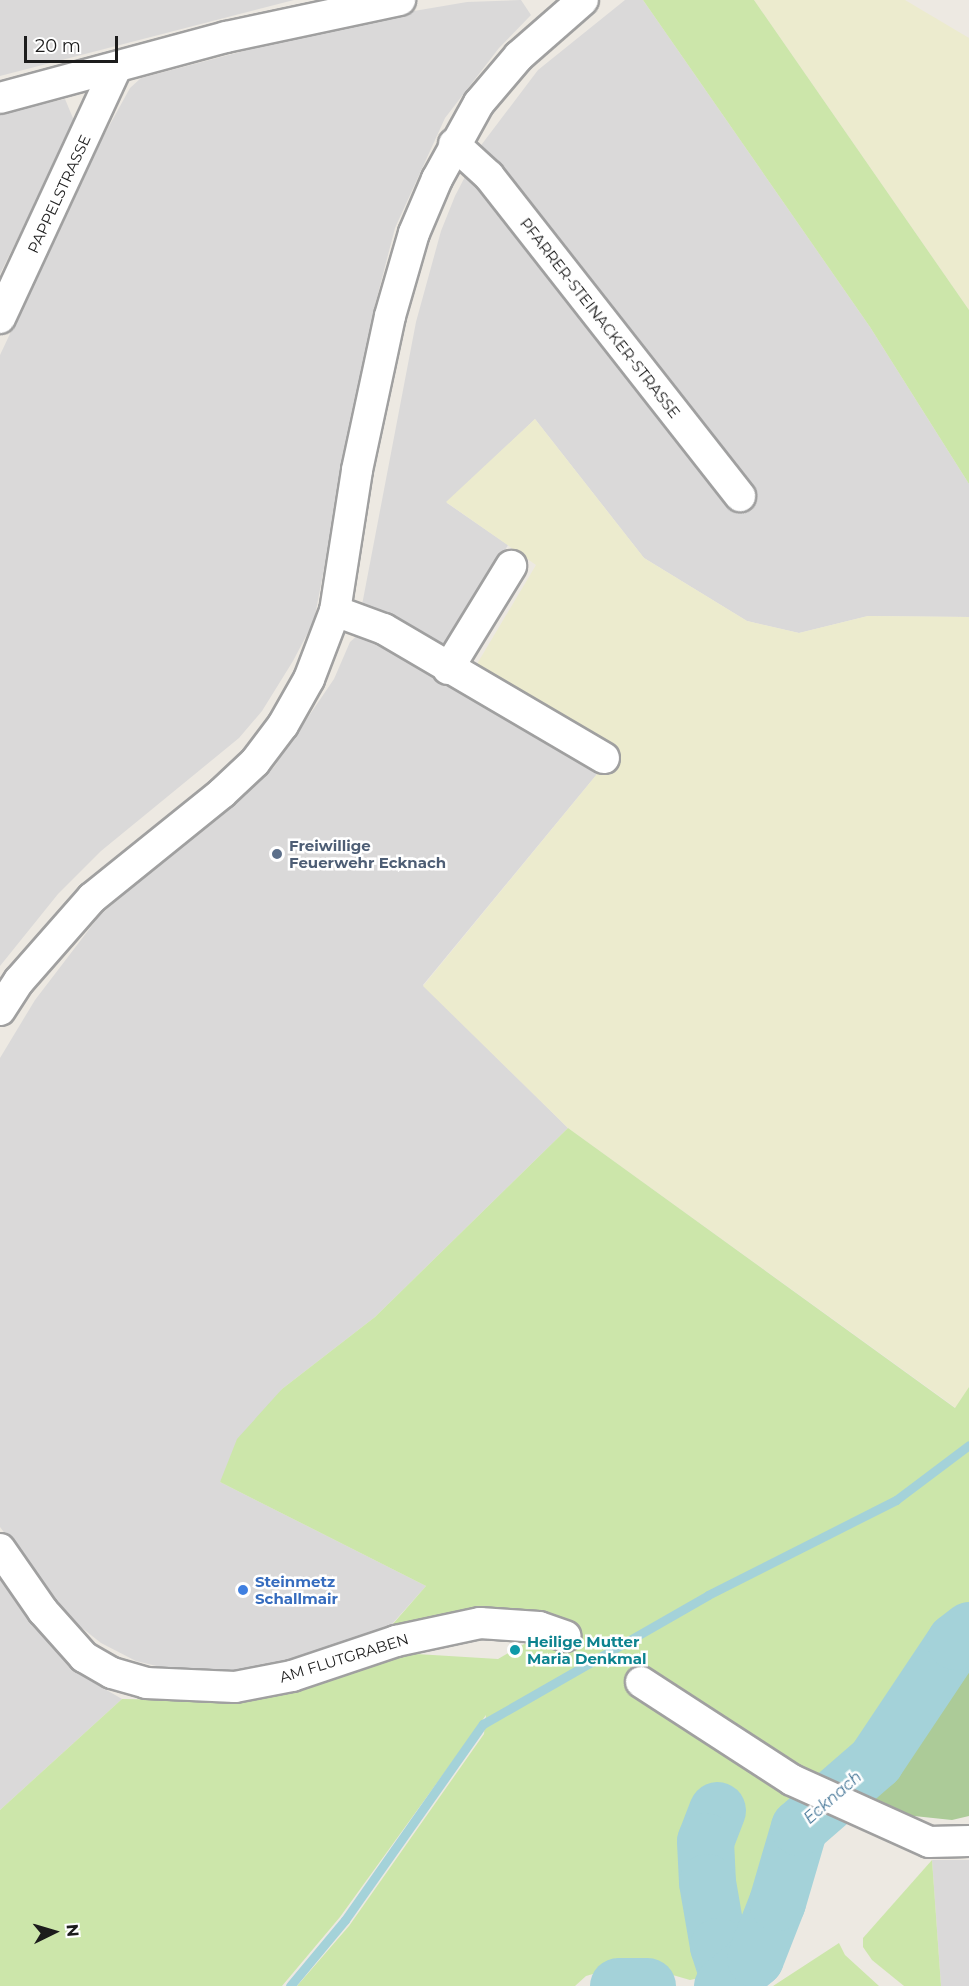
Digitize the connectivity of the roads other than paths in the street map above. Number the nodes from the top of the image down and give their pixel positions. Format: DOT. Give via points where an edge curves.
graph roads {
  1 [pos="400,0"];
  2 [pos="583,0"];
  3 [pos="115,70"];
  4 [pos="0,98"];
  5 [pos="454,144"];
  6 [pos="0,318"];
  7 [pos="740,496"];
  8 [pos="511,566"];
  9 [pos="335,611"];
  10 [pos="448,669"];
  11 [pos="604,758"];
  12 [pos="0,1010"];
  13 [pos="0,1549"];
  14 [pos="565,1636"];
  15 [pos="641,1682"];
  16 [pos="969,1841"];
  1 -- 3 [label="street" via="226,37"];
  2 -- 5 [label="street" via="519,56 479,103"];
  3 -- 4 [label="street"];
  3 -- 6 [label="street, PAPPELSTRASSE"];
  5 -- 7 [label="street, PFARRER-STEINACKER-STRASSE" via="489,176"];
  5 -- 9 [label="street" via="414,233 390,316 357,470"];
  8 -- 10 [label="street"];
  9 -- 10 [label="street" via="384,629"];
  9 -- 12 [label="street" via="309,679 283,726 255,762 92,898 19,981"];
  10 -- 11 [label="street"];
  13 -- 14 [label="street, AM FLUTGRABEN" via="43,1611 84,1657 112,1673 146,1683 235,1687 292,1676 396,1641 480,1623 539,1627"];
  15 -- 16 [label="street" via="792,1780 929,1842"];
}
